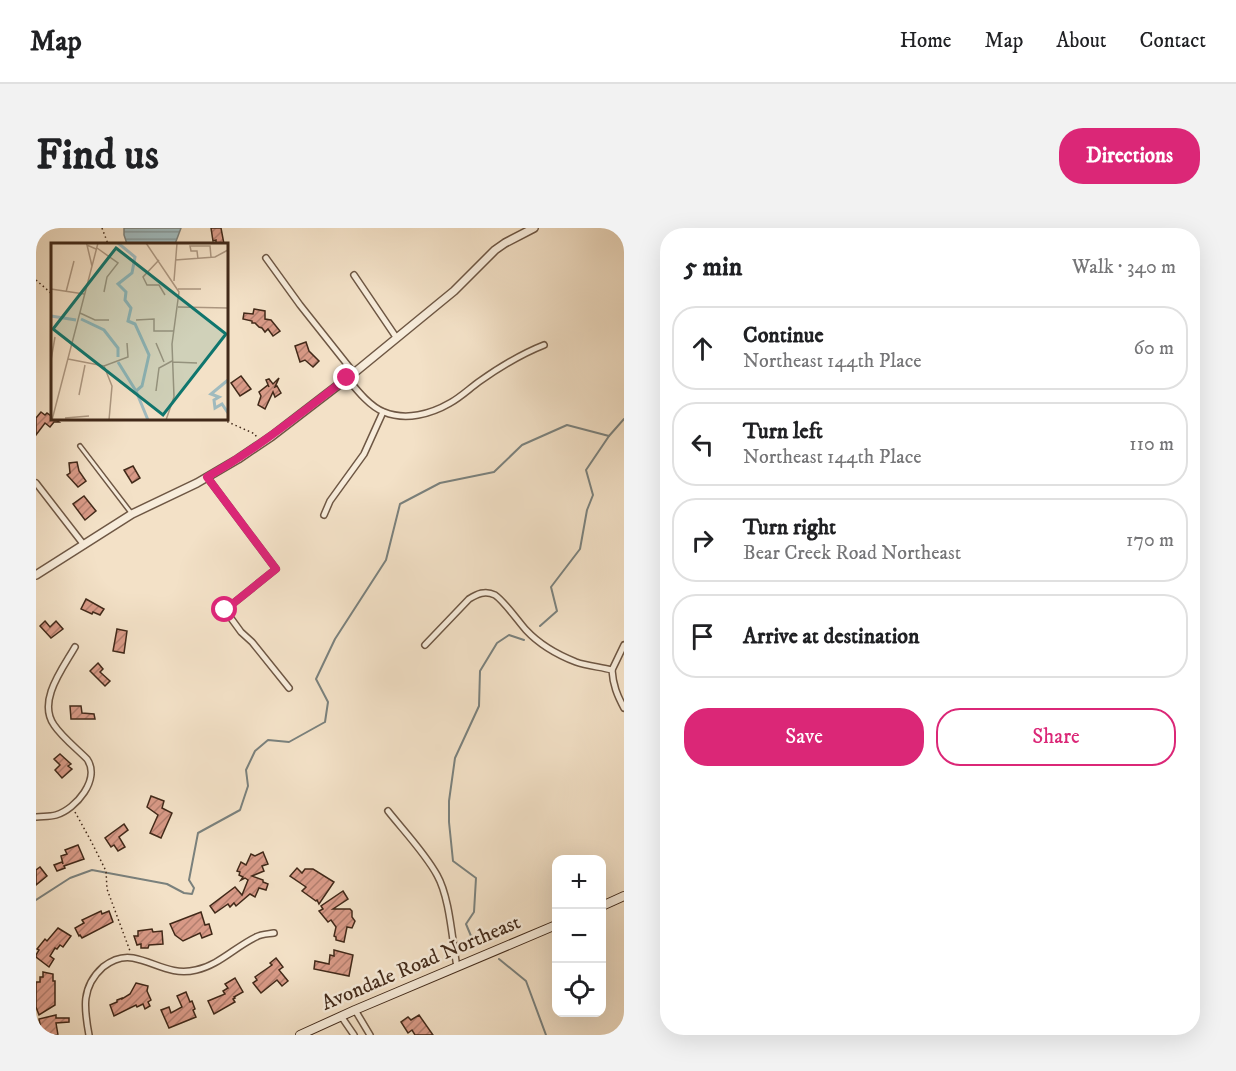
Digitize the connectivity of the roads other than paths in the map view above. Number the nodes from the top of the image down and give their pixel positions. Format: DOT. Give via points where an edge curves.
graph roads {
  1 [pos="534,228"];
  2 [pos="266,258"];
  3 [pos="354,275"];
  4 [pos="396,338"];
  5 [pos="544,345"];
  6 [pos="354,373"];
  7 [pos="347,378"];
  8 [pos="383,412"];
  9 [pos="80,446"];
  10 [pos="207,477"];
  11 [pos="36,483"];
  12 [pos="132,514"];
  13 [pos="324,515"];
  14 [pos="84,545"];
  15 [pos="36,575"];
  16 [pos="425,645"];
  17 [pos="624,645"];
  18 [pos="75,647"];
  19 [pos="612,670"];
  20 [pos="289,688"];
  21 [pos="624,708"];
  22 [pos="388,811"];
  23 [pos="36,816"];
  24 [pos="624,896"];
  25 [pos="606,904"];
  26 [pos="552,927"];
  27 [pos="274,933"];
  28 [pos="457,967"];
  29 [pos="355,1010"];
  30 [pos="341,1016"];
  31 [pos="89,1035"];
  32 [pos="300,1035"];
  33 [pos="354,1035"];
  34 [pos="370,1035"];
  1 -- 4 [label="street" via="495,250 454,291"];
  2 -- 6 [label="street"];
  3 -- 4 [label="street"];
  4 -- 6 [label="street"];
  5 -- 8 [label="street" via="451,403 428,413 402,416"];
  6 -- 7 [label="street"];
  7 -- 8 [label="street"];
  7 -- 10 [label="street" via="261,443"];
  8 -- 13 [label="street" via="364,454"];
  9 -- 12 [label="lane"];
  10 -- 12 [label="street"];
  10 -- 20 [label="street" via="276,569 225,610"];
  11 -- 14 [label="street"];
  12 -- 14 [label="street"];
  14 -- 15 [label="street"];
  16 -- 19 [label="street" via="469,599 485,592 495,595 549,649 577,662"];
  17 -- 19 [label="street"];
  18 -- 23 [label="street" via="54,684 47,706 54,726 91,765 92,774 85,791 71,806 56,815"];
  19 -- 21 [label="street" via="613,684"];
  22 -- 28 [label="street" via="437,875 446,899"];
  24 -- 25 [label="main road"];
  26 -- 28 [label="main road, Avondale Road Northeast"];
  27 -- 31 [label="street" via="258,935 199,970 168,970 133,958 107,964 86,992 84,1010"];
  28 -- 29 [label="main road, Avondale Road Northeast"];
  29 -- 30 [label="main road, Avondale Road Northeast"];
  29 -- 34 [label="street"];
  30 -- 32 [label="main road, Avondale Road Northeast"];
  30 -- 33 [label="street"];
}
